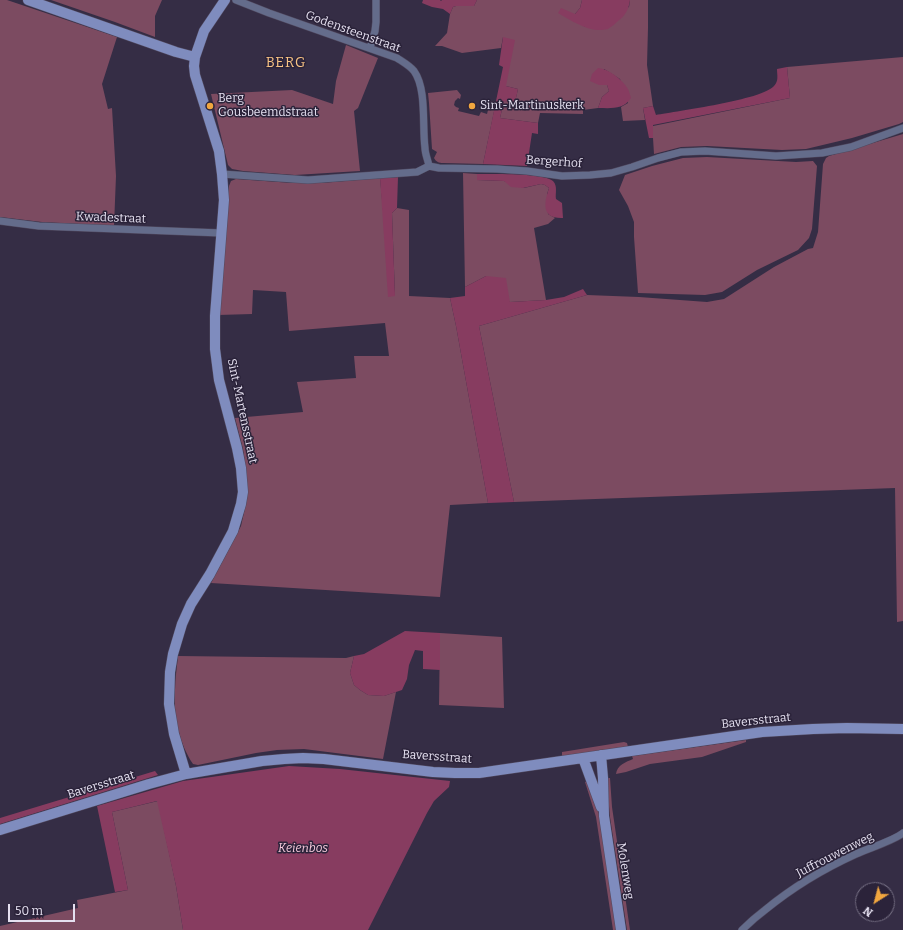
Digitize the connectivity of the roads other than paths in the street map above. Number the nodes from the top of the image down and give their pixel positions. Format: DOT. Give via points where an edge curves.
graph roads {
  1 [pos="28,0"];
  2 [pos="225,0"];
  3 [pos="236,0"];
  4 [pos="376,0"];
  5 [pos="370,48"];
  6 [pos="195,57"];
  7 [pos="903,128"];
  8 [pos="430,166"];
  9 [pos="222,174"];
  10 [pos="0,221"];
  11 [pos="221,233"];
  12 [pos="903,729"];
  13 [pos="601,755"];
  14 [pos="583,758"];
  15 [pos="186,774"];
  16 [pos="604,816"];
  17 [pos="0,830"];
  18 [pos="903,833"];
  19 [pos="621,930"];
  20 [pos="742,930"];
  1 -- 6 [label="main road"];
  2 -- 6 [label="main road, Sint-Martensstraat" via="204,31"];
  3 -- 5 [label="street, Godensteenstraat"];
  4 -- 5 [label="street" via="375,31"];
  5 -- 8 [label="street, Godensteenstraat" via="397,58 414,71 422,92 425,148"];
  6 -- 9 [label="main road, Sint-Martensstraat" via="195,75 219,151"];
  7 -- 8 [label="street, Bergerhof" via="851,147 822,153 776,156 682,152 611,173 590,175 562,176 527,171"];
  8 -- 9 [label="street, Bergerhof" via="417,172 308,180"];
  9 -- 11 [label="main road, Sint-Martensstraat" via="224,200"];
  10 -- 11 [label="street, Kwadestraat" via="39,226"];
  11 -- 15 [label="main road, Sint-Martensstraat" via="215,349 219,380 238,448 243,492 233,531 191,604 173,654 169,704 174,734"];
  12 -- 13 [label="main road, Baversstraat" via="779,731"];
  13 -- 14 [label="main road, Baversstraat"];
  13 -- 16 [label="main road, Molenweg"];
  14 -- 15 [label="main road, Baversstraat" via="479,774 433,772 324,759 284,758"];
  14 -- 16 [label="main road, Molenweg"];
  15 -- 17 [label="main road, Baversstraat"];
  16 -- 19 [label="main road, Molenweg"];
  18 -- 20 [label="street, Juffrouwenweg" via="820,872 781,897"];
}
